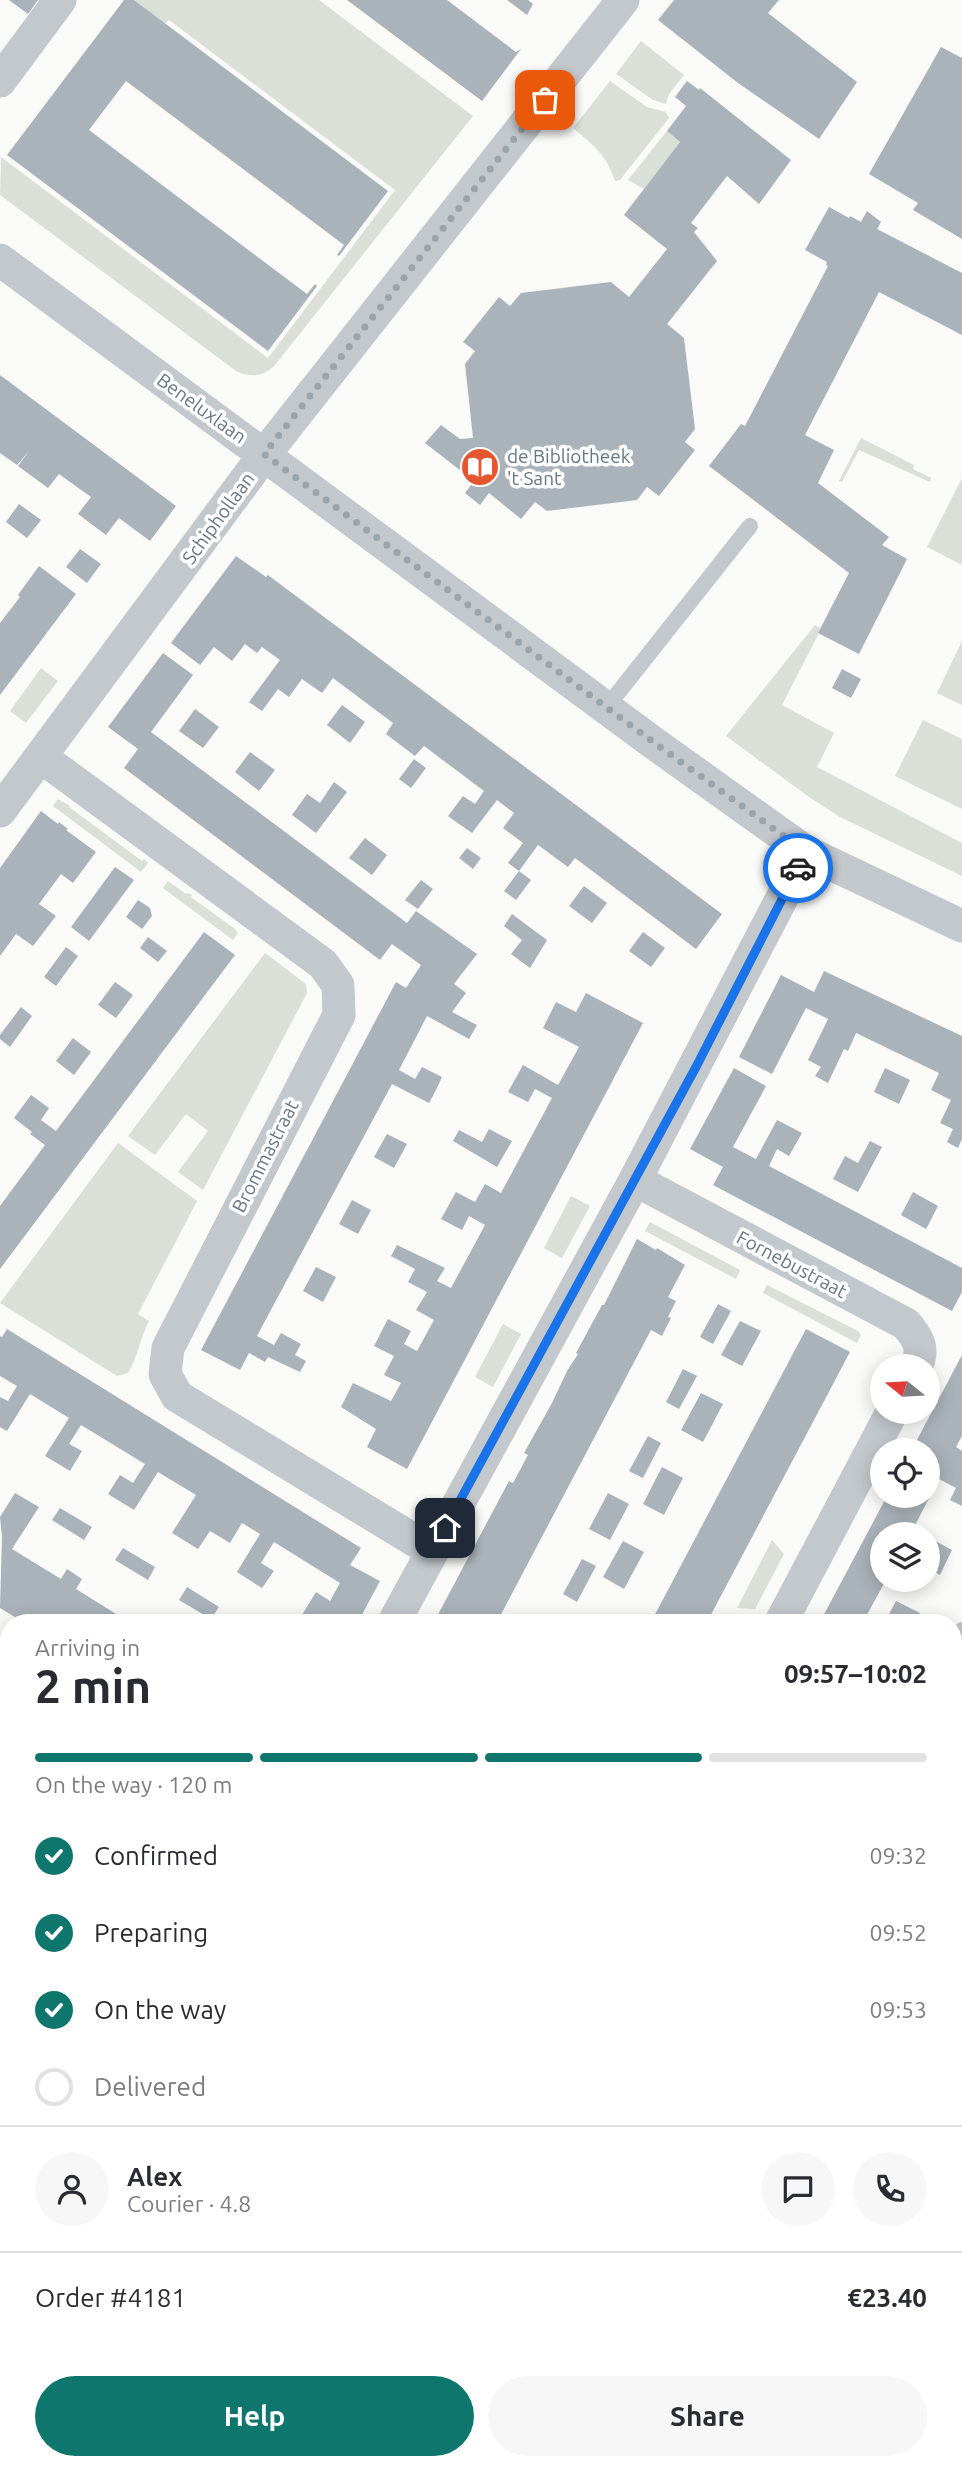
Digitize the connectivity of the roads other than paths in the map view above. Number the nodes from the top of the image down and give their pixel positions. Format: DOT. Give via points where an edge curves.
graph roads {
  1 [pos="60,0"];
  2 [pos="624,0"];
  3 [pos="0,81"];
  4 [pos="0,260"];
  5 [pos="264,454"];
  6 [pos="750,526"];
  7 [pos="606,708"];
  8 [pos="41,757"];
  9 [pos="0,811"];
  10 [pos="806,852"];
  11 [pos="962,926"];
  12 [pos="635,1180"];
  13 [pos="920,1354"];
  14 [pos="886,1424"];
  15 [pos="432,1551"];
  16 [pos="398,1614"];
  17 [pos="785,1614"];
  1 -- 3 [label="street"];
  2 -- 5 [label="street, Schiphollaan"];
  4 -- 5 [label="street, Beneluxlaan"];
  5 -- 7 [label="street, Beneluxlaan"];
  5 -- 8 [label="street, Schiphollaan"];
  6 -- 7 [label="lane"];
  7 -- 10 [label="street, Beneluxlaan"];
  8 -- 9 [label="street, Schiphollaan"];
  8 -- 15 [label="street, Brommastraat" via="323,964 338,985 339,1015 168,1348 165,1374 177,1396"];
  10 -- 11 [label="street, Beneluxlaan"];
  10 -- 12 [label="street"];
  12 -- 13 [label="street, Fornebustraat" via="906,1324 918,1338"];
  12 -- 15 [label="street"];
  14 -- 17 [label="street"];
  15 -- 16 [label="street"];
}
